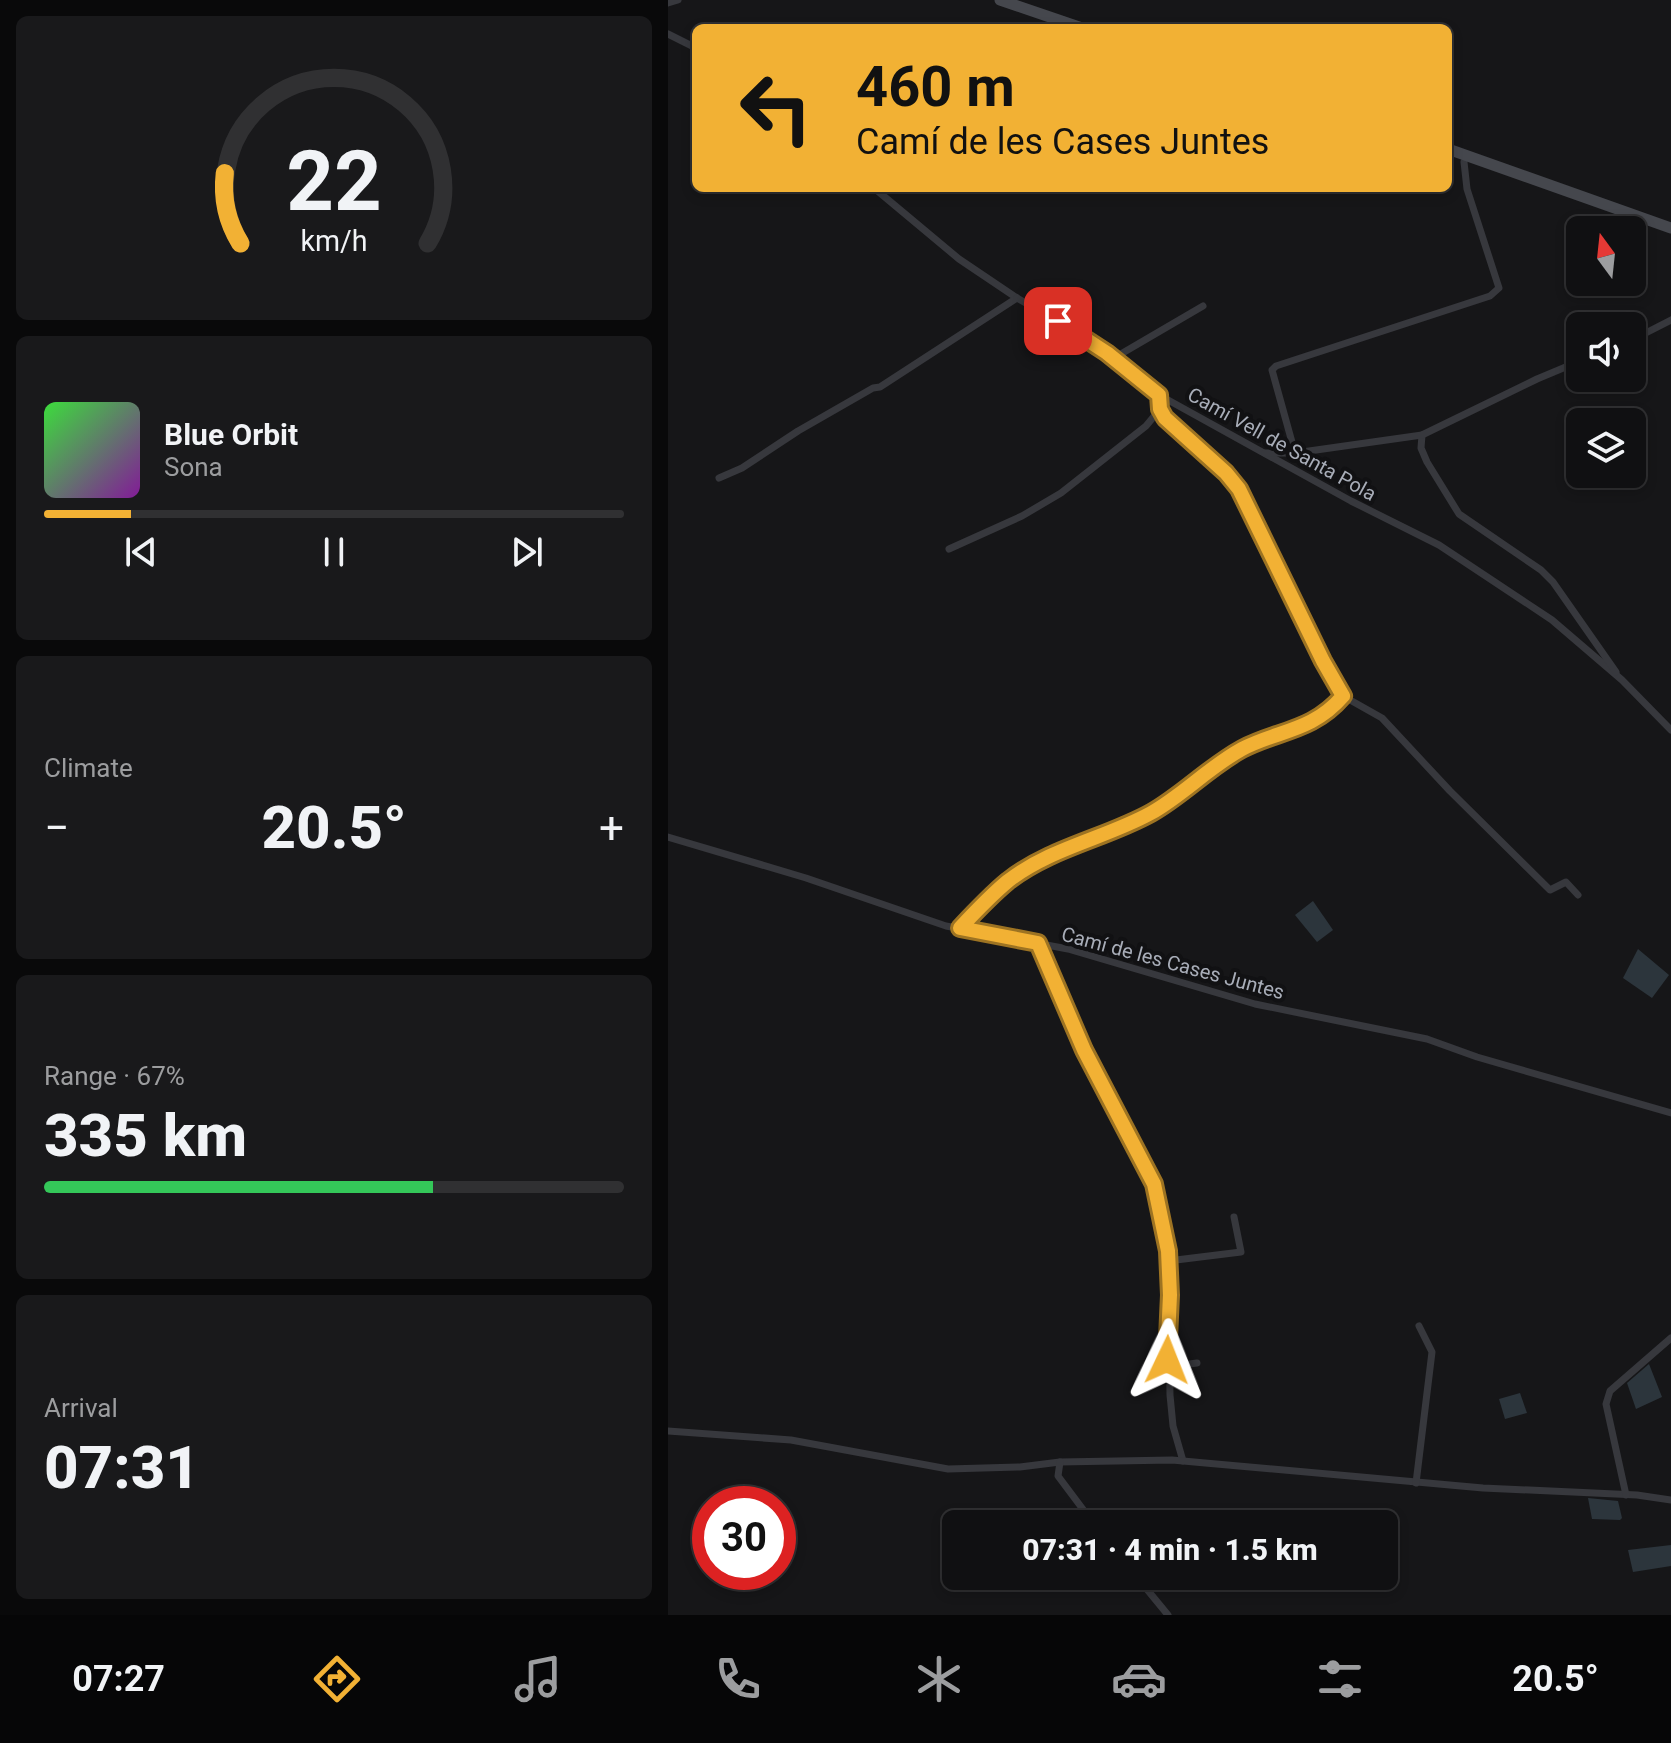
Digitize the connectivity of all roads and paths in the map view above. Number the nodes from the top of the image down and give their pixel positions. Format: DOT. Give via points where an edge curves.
graph roads {
  1 [pos="678,0"];
  2 [pos="1000,0"];
  3 [pos="1014,0"];
  4 [pos="668,3"];
  5 [pos="1070,24"];
  6 [pos="1083,24"];
  7 [pos="668,34"];
  8 [pos="692,46"];
  9 [pos="1452,150"];
  10 [pos="1452,158"];
  11 [pos="1464,162"];
  12 [pos="879,192"];
  13 [pos="1671,230"];
  14 [pos="1017,298"];
  15 [pos="1203,306"];
  16 [pos="1671,320"];
  17 [pos="1646,333"];
  18 [pos="1114,358"];
  19 [pos="1566,367"];
  20 [pos="1159,395"];
  21 [pos="1160,409"];
  22 [pos="1422,435"];
  23 [pos="1262,453"];
  24 [pos="1295,453"];
  25 [pos="719,478"];
  26 [pos="949,549"];
  27 [pos="1622,680"];
  28 [pos="1343,696"];
  29 [pos="1671,730"];
  30 [pos="668,837"];
  31 [pos="1578,895"];
  32 [pos="960,928"];
  33 [pos="1038,943"];
  34 [pos="1671,1113"];
  35 [pos="1234,1217"];
  36 [pos="1168,1261"];
  37 [pos="1419,1326"];
  38 [pos="1671,1338"];
  39 [pos="1197,1363"];
  40 [pos="1168,1367"];
  41 [pos="668,1431"];
  42 [pos="1183,1461"];
  43 [pos="1060,1462"];
  44 [pos="1416,1483"];
  45 [pos="1626,1495"];
  46 [pos="1671,1500"];
  47 [pos="1084,1510"];
  48 [pos="1147,1590"];
  49 [pos="1168,1615"];
  1 -- 4 [label="street"];
  2 -- 5 [label="main road"];
  3 -- 6 [label="main road"];
  7 -- 8 [label="street"];
  9 -- 13 [label="main road"];
  10 -- 11 [label="main road"];
  11 -- 13 [label="main road"];
  11 -- 24 [label="street" via="1467,189 1499,288 1490,296 1276,366 1272,370"];
  12 -- 14 [label="street, Camí Vell de Santa Pola" via="959,259"];
  14 -- 18 [label="street, Camí Vell de Santa Pola"];
  14 -- 25 [label="street" via="880,387"];
  15 -- 18 [label="street"];
  16 -- 17 [label="street"];
  18 -- 20 [label="street, Camí Vell de Santa Pola"];
  19 -- 22 [label="street"];
  20 -- 21 [label="street"];
  20 -- 23 [label="street, Camí Vell de Santa Pola"];
  21 -- 26 [label="street" via="1061,493"];
  21 -- 28 [label="street" via="1239,489"];
  22 -- 24 [label="street"];
  22 -- 27 [label="street" via="1427,462 1459,514 1553,582"];
  23 -- 24 [label="street"];
  23 -- 27 [label="street, Camí Vell de Santa Pola" via="1439,545 1552,620"];
  27 -- 29 [label="street, Camí Vell de Santa Pola"];
  28 -- 31 [label="street" via="1382,718 1550,890 1566,882"];
  28 -- 32 [label="street" via="1298,729 1243,749 1145,816 1021,872"];
  30 -- 32 [label="street, Camí de les Cases Juntes"];
  32 -- 33 [label="street, Camí de les Cases Juntes"];
  33 -- 34 [label="street, Camí de les Cases Juntes" via="1255,1004 1427,1039"];
  33 -- 36 [label="street" via="1084,1050 1154,1184"];
  35 -- 36 [label="street" via="1241,1252"];
  36 -- 40 [label="street"];
  37 -- 44 [label="street" via="1432,1352"];
  38 -- 45 [label="street" via="1610,1391 1606,1404"];
  39 -- 40 [label="street"];
  40 -- 42 [label="street" via="1173,1426"];
  41 -- 43 [label="street" via="791,1440 948,1469"];
  42 -- 43 [label="street"];
  42 -- 44 [label="street"];
  43 -- 47 [label="street" via="1058,1476"];
  44 -- 45 [label="street"];
  45 -- 46 [label="street"];
  48 -- 49 [label="street"];
}
